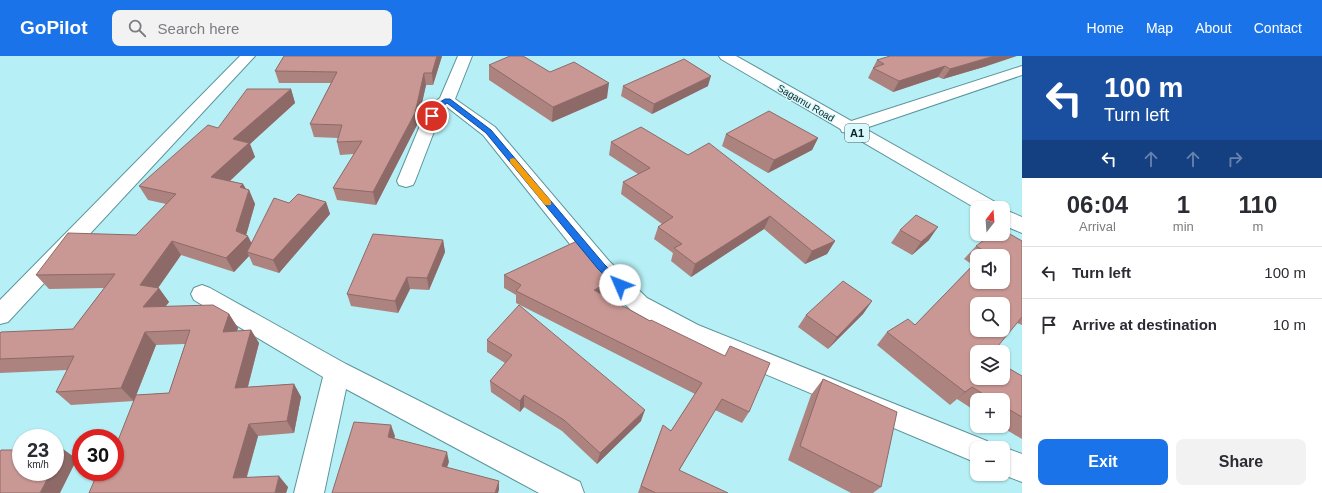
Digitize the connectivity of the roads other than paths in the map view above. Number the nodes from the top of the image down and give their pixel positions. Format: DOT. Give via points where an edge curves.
graph roads {
  1 [pos="248,56"];
  2 [pos="465,56"];
  3 [pos="726,56"];
  4 [pos="1022,70"];
  5 [pos="447,100"];
  6 [pos="848,128"];
  7 [pos="406,181"];
  8 [pos="978,201"];
  9 [pos="1010,220"];
  10 [pos="1022,226"];
  11 [pos="202,294"];
  12 [pos="0,315"];
  13 [pos="338,372"];
  14 [pos="970,447"];
  15 [pos="1010,463"];
  16 [pos="1022,468"];
  17 [pos="309,493"];
  18 [pos="569,493"];
  1 -- 12 [label="main road"];
  2 -- 5 [label="main road"];
  3 -- 6 [label="main road, Sagamu Road / A1"];
  4 -- 6 [label="main road"];
  5 -- 7 [label="main road" via="432,116"];
  5 -- 14 [label="main road" via="489,131 601,267 639,304 690,332"];
  6 -- 8 [label="main road, Sagamu Road / A1"];
  9 -- 10 [label="main road"];
  11 -- 13 [label="main road"];
  13 -- 17 [label="main road"];
  13 -- 18 [label="main road"];
  15 -- 16 [label="main road"];
}
